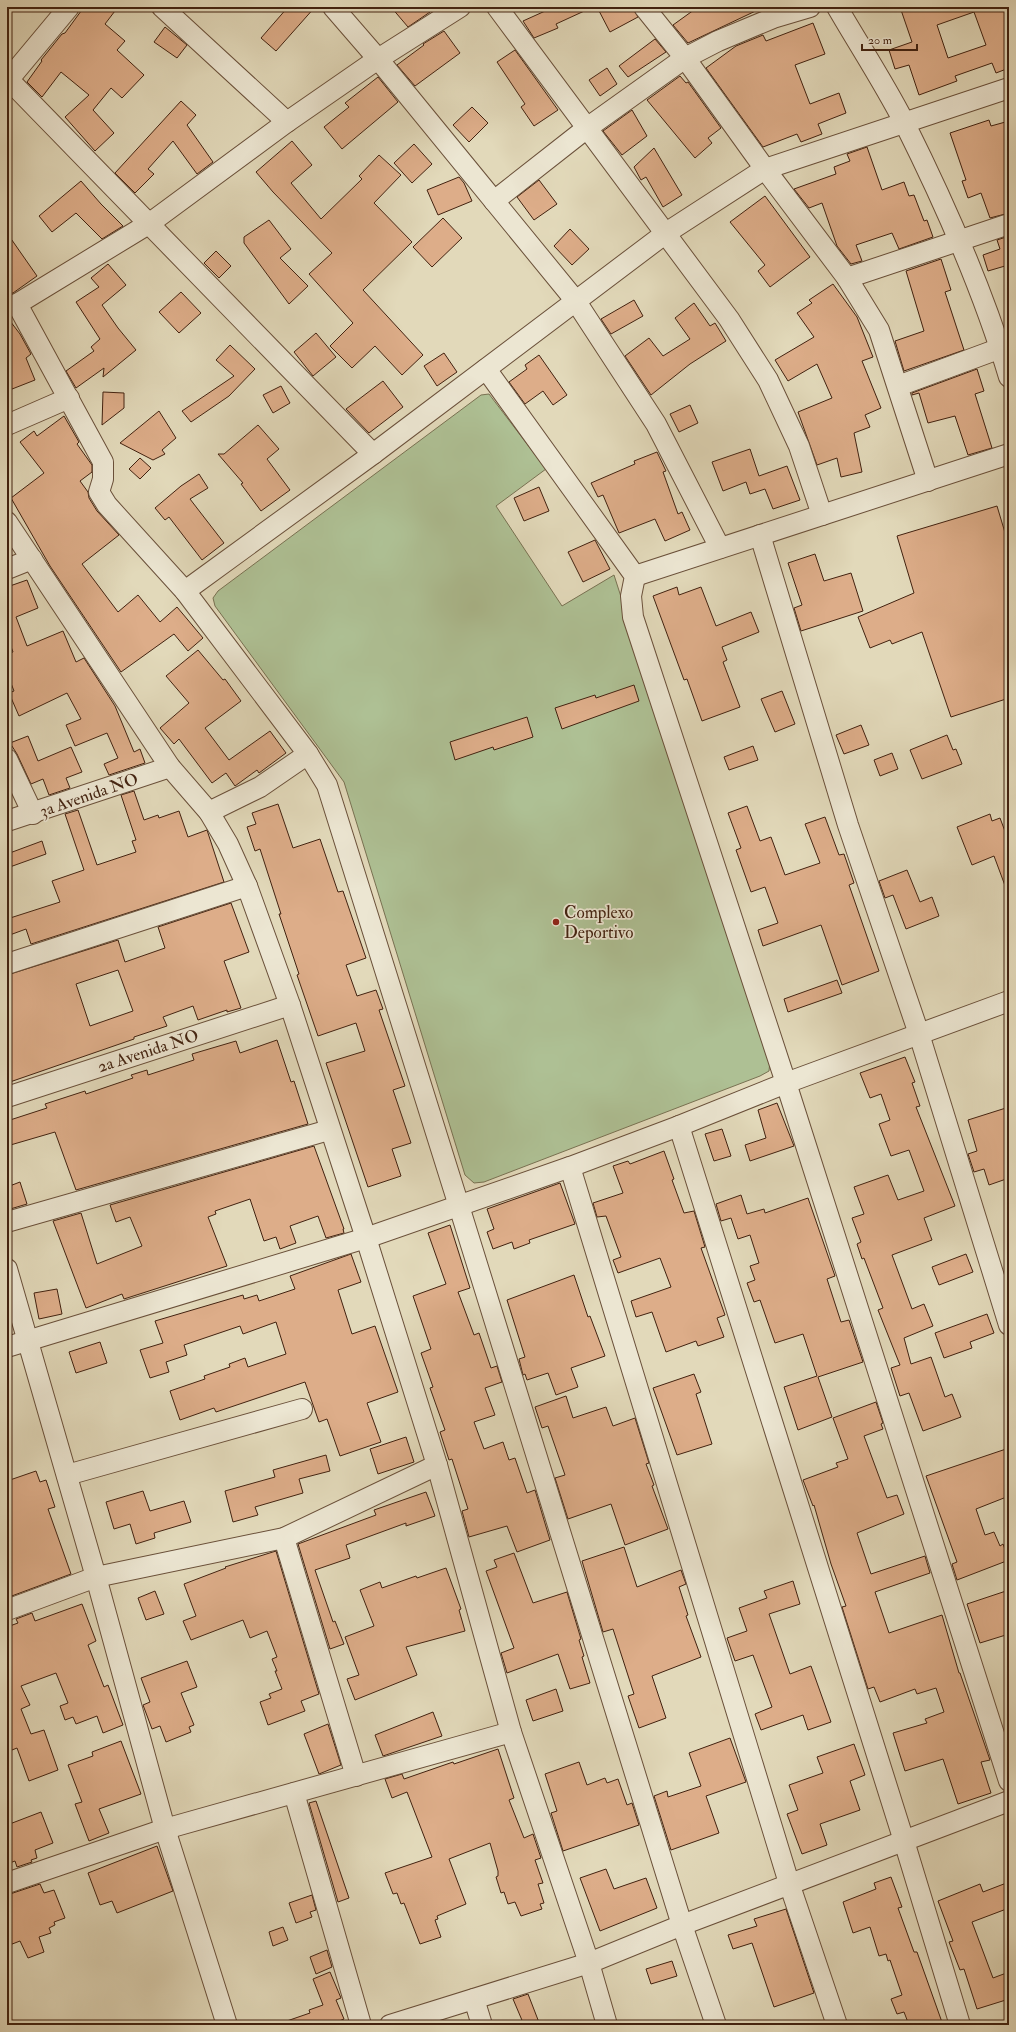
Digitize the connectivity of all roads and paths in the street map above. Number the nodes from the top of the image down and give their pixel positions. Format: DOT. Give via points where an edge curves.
graph roads {
  1 [pos="69,7"];
  2 [pos="162,7"];
  3 [pos="333,7"];
  4 [pos="460,7"];
  5 [pos="497,7"];
  6 [pos="644,7"];
  7 [pos="810,7"];
  8 [pos="837,7"];
  9 [pos="685,58"];
  10 [pos="378,59"];
  11 [pos="8,79"];
  12 [pos="1009,88"];
  13 [pos="903,121"];
  14 [pos="287,122"];
  15 [pos="587,128"];
  16 [pos="765,169"];
  17 [pos="494,201"];
  18 [pos="150,223"];
  19 [pos="1009,224"];
  20 [pos="666,234"];
  21 [pos="959,240"];
  22 [pos="847,278"];
  23 [pos="575,300"];
  24 [pos="12,305"];
  25 [pos="1005,347"];
  26 [pos="486,369"];
  27 [pos="1009,377"];
  28 [pos="898,386"];
  29 [pos="69,398"];
  30 [pos="7,425"];
  31 [pos="373,454"];
  32 [pos="1009,454"];
  33 [pos="928,480"];
  34 [pos="822,515"];
  35 [pos="7,522"];
  36 [pos="760,536"];
  37 [pos="720,548"];
  38 [pos="32,559"];
  39 [pos="7,569"];
  40 [pos="635,576"];
  41 [pos="185,591"];
  42 [pos="308,754"];
  43 [pos="7,759"];
  44 [pos="170,767"];
  45 [pos="209,812"];
  46 [pos="33,814"];
  47 [pos="7,821"];
  48 [pos="247,886"];
  49 [pos="7,964"];
  50 [pos="1009,1000"];
  51 [pos="290,1005"];
  52 [pos="919,1034"];
  53 [pos="786,1083"];
  54 [pos="7,1097"];
  55 [pos="679,1126"];
  56 [pos="329,1130"];
  57 [pos="570,1167"];
  58 [pos="459,1206"];
  59 [pos="7,1222"];
  60 [pos="366,1238"];
  61 [pos="7,1269"];
  62 [pos="1009,1325"];
  63 [pos="27,1341"];
  64 [pos="7,1347"];
  65 [pos="302,1409"];
  66 [pos="437,1465"];
  67 [pos="67,1475"];
  68 [pos="284,1538"];
  69 [pos="96,1577"];
  70 [pos="7,1610"];
  71 [pos="511,1732"];
  72 [pos="356,1776"];
  73 [pos="1009,1781"];
  74 [pos="294,1793"];
  75 [pos="1009,1801"];
  76 [pos="165,1829"];
  77 [pos="904,1841"];
  78 [pos="7,1882"];
  79 [pos="789,1883"];
  80 [pos="682,1925"];
  81 [pos="589,1963"];
  82 [pos="474,1999"];
  83 [pos="227,2025"];
  84 [pos="361,2025"];
  85 [pos="390,2025"];
  86 [pos="482,2025"];
  87 [pos="607,2025"];
  88 [pos="716,2025"];
  89 [pos="837,2025"];
  90 [pos="960,2025"];
  1 -- 11 [label="street"];
  2 -- 14 [label="street"];
  3 -- 10 [label="street"];
  4 -- 10 [label="street"];
  5 -- 15 [label="street"];
  6 -- 9 [label="street"];
  7 -- 9 [label="street" via="774,18"];
  8 -- 13 [label="street"];
  9 -- 15 [label="street"];
  9 -- 16 [label="street"];
  10 -- 14 [label="street"];
  10 -- 17 [label="street"];
  11 -- 18 [label="street"];
  12 -- 13 [label="street"];
  13 -- 16 [label="street"];
  13 -- 21 [label="street"];
  14 -- 18 [label="street"];
  15 -- 17 [label="street"];
  15 -- 20 [label="street"];
  16 -- 20 [label="street"];
  16 -- 22 [label="street"];
  17 -- 23 [label="street"];
  18 -- 24 [label="street"];
  18 -- 31 [label="street"];
  19 -- 21 [label="street"];
  20 -- 23 [label="street"];
  20 -- 34 [label="street" via="729,318 768,380 799,446"];
  21 -- 22 [label="street"];
  21 -- 25 [label="street"];
  22 -- 28 [label="street" via="879,330"];
  23 -- 26 [label="street"];
  23 -- 37 [label="street" via="656,424"];
  24 -- 29 [label="street"];
  25 -- 27 [label="street"];
  25 -- 28 [label="street"];
  26 -- 31 [label="street"];
  26 -- 40 [label="street"];
  28 -- 33 [label="street"];
  29 -- 30 [label="street"];
  29 -- 41 [label="street" via="103,462 103,479 99,492 107,505"];
  31 -- 41 [label="street"];
  32 -- 33 [label="street"];
  33 -- 34 [label="street"];
  34 -- 36 [label="street"];
  35 -- 38 [label="street"];
  36 -- 37 [label="street"];
  36 -- 52 [label="street" via="848,825"];
  37 -- 40 [label="street"];
  38 -- 39 [label="street"];
  38 -- 44 [label="street"];
  40 -- 53 [label="street" via="631,596 633,617"];
  41 -- 42 [label="street"];
  42 -- 45 [label="street" via="260,787"];
  42 -- 58 [label="street" via="326,785"];
  43 -- 46 [label="street"];
  44 -- 45 [label="street"];
  44 -- 46 [label="street, 3a Avenida NO"];
  45 -- 48 [label="street" via="228,844"];
  46 -- 47 [label="street, 3a Avenida NO"];
  48 -- 49 [label="street"];
  48 -- 51 [label="street"];
  50 -- 52 [label="street"];
  51 -- 54 [label="street, 2a Avenida NO"];
  51 -- 56 [label="street"];
  52 -- 53 [label="street"];
  52 -- 62 [label="street"];
  53 -- 55 [label="street"];
  53 -- 73 [label="street"];
  55 -- 57 [label="street"];
  55 -- 77 [label="street"];
  56 -- 59 [label="street"];
  56 -- 60 [label="street"];
  57 -- 58 [label="street"];
  57 -- 79 [label="street"];
  58 -- 60 [label="street"];
  58 -- 80 [label="street"];
  60 -- 63 [label="street"];
  60 -- 66 [label="street"];
  61 -- 63 [label="street"];
  63 -- 64 [label="street"];
  63 -- 67 [label="street"];
  65 -- 67 [label="street"];
  66 -- 68 [label="street"];
  66 -- 71 [label="street"];
  67 -- 69 [label="street"];
  68 -- 69 [label="street"];
  68 -- 72 [label="street"];
  69 -- 70 [label="street"];
  69 -- 76 [label="street"];
  71 -- 72 [label="street"];
  71 -- 81 [label="street"];
  72 -- 74 [label="street"];
  74 -- 76 [label="street"];
  74 -- 84 [label="street"];
  75 -- 77 [label="street"];
  76 -- 78 [label="street"];
  76 -- 83 [label="street"];
  77 -- 79 [label="street"];
  77 -- 90 [label="street"];
  79 -- 80 [label="street"];
  79 -- 89 [label="street"];
  80 -- 81 [label="street"];
  80 -- 88 [label="street"];
  81 -- 82 [label="street"];
  81 -- 87 [label="street"];
  82 -- 85 [label="street"];
  82 -- 86 [label="street"];
}
